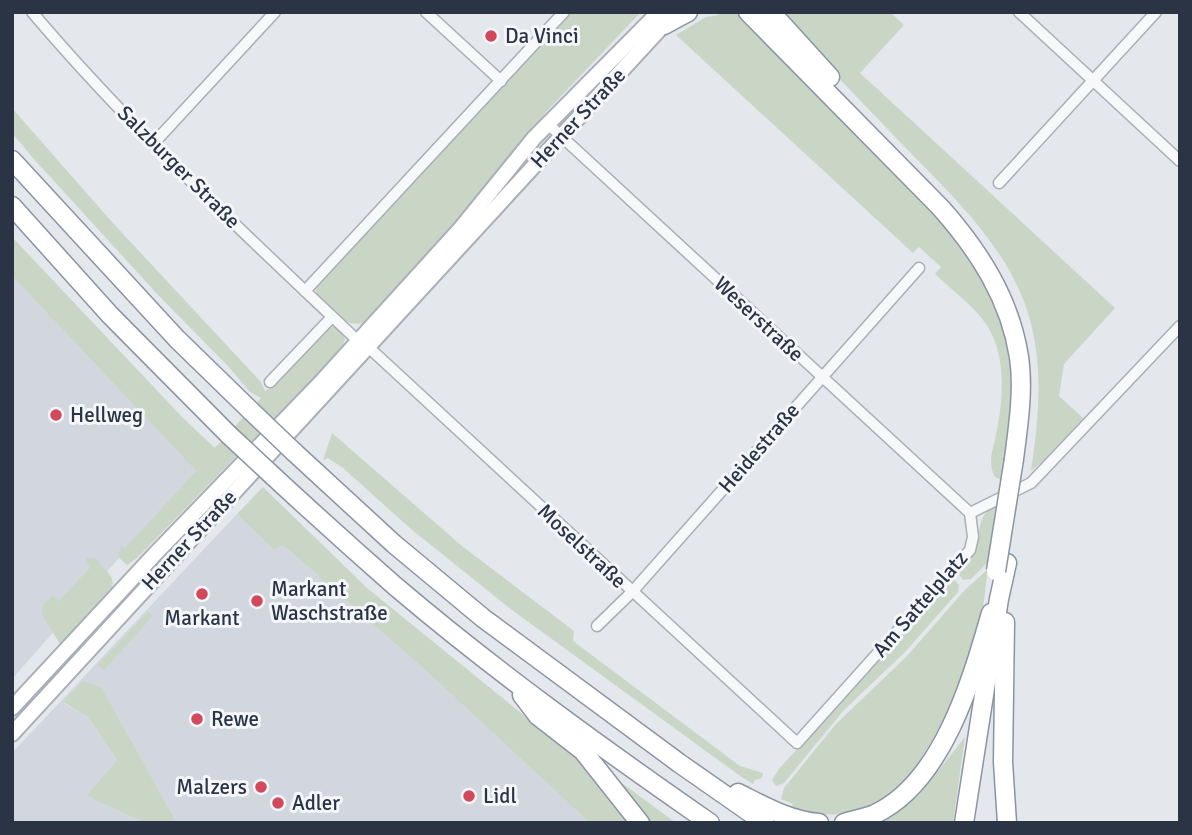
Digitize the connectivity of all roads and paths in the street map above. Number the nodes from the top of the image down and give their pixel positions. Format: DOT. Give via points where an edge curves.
graph roads {
  1 [pos="32,12"];
  2 [pos="275,12"];
  3 [pos="426,12"];
  4 [pos="564,12"];
  5 [pos="688,12"];
  6 [pos="1019,12"];
  7 [pos="1156,12"];
  8 [pos="755,14"];
  9 [pos="666,16"];
  10 [pos="1093,80"];
  11 [pos="501,81"];
  12 [pos="548,124"];
  13 [pos="562,136"];
  14 [pos="153,144"];
  15 [pos="12,160"];
  16 [pos="1180,161"];
  17 [pos="999,183"];
  18 [pos="12,206"];
  19 [pos="919,268"];
  20 [pos="305,291"];
  21 [pos="332,317"];
  22 [pos="1180,326"];
  23 [pos="363,342"];
  24 [pos="821,377"];
  25 [pos="270,382"];
  26 [pos="970,513"];
  27 [pos="1001,567"];
  28 [pos="632,592"];
  29 [pos="991,613"];
  30 [pos="597,626"];
  31 [pos="507,676"];
  32 [pos="12,708"];
  33 [pos="12,734"];
  34 [pos="797,743"];
  35 [pos="679,763"];
  36 [pos="640,823"];
  37 [pos="710,823"];
  38 [pos="765,823"];
  39 [pos="819,823"];
  40 [pos="844,823"];
  41 [pos="957,823"];
  42 [pos="964,823"];
  43 [pos="1007,823"];
  1 -- 14 [label="street, Salzburger Straße"];
  2 -- 14 [label="street"];
  3 -- 11 [label="street"];
  4 -- 11 [label="street"];
  5 -- 9 [label="highway"];
  6 -- 10 [label="street"];
  7 -- 10 [label="street"];
  8 -- 27 [label="highway" via="952,205 998,264 1018,309 1032,399"];
  9 -- 12 [label="main road, Herner Straße"];
  9 -- 13 [label="main road, Herner Straße"];
  10 -- 16 [label="street"];
  10 -- 17 [label="street"];
  11 -- 20 [label="street"];
  12 -- 13 [label="street, Weserstraße"];
  12 -- 23 [label="main road, Herner Straße"];
  13 -- 23 [label="main road, Herner Straße"];
  13 -- 24 [label="street, Weserstraße"];
  14 -- 20 [label="street, Salzburger Straße"];
  15 -- 35 [label="highway, bridge" via="177,339 394,544 483,618"];
  18 -- 31 [label="highway, bridge" via="110,315 229,435 397,587"];
  19 -- 24 [label="street, Heidestraße"];
  20 -- 21 [label="street, Salzburger Straße"];
  21 -- 23 [label="street, Salzburger Straße"];
  21 -- 25 [label="street"];
  22 -- 26 [label="street" via="1031,483"];
  23 -- 28 [label="street, Moselstraße"];
  23 -- 32 [label="main road, Herner Straße" via="139,570"];
  23 -- 33 [label="main road, Herner Straße"];
  24 -- 26 [label="street, Weserstraße"];
  24 -- 28 [label="street, Heidestraße"];
  26 -- 34 [label="street, Am Sattelplatz" via="974,537 970,550"];
  27 -- 29 [label="highway"];
  27 -- 42 [label="highway"];
  27 -- 43 [label="highway"];
  28 -- 30 [label="street, Heidestraße"];
  28 -- 34 [label="street, Moselstraße"];
  29 -- 40 [label="highway" via="952,723 925,771 885,808"];
  29 -- 41 [label="highway"];
  31 -- 36 [label="highway" via="538,716 583,751"];
  31 -- 37 [label="highway"];
  35 -- 38 [label="highway"];
  35 -- 39 [label="highway" via="775,812"];
}
